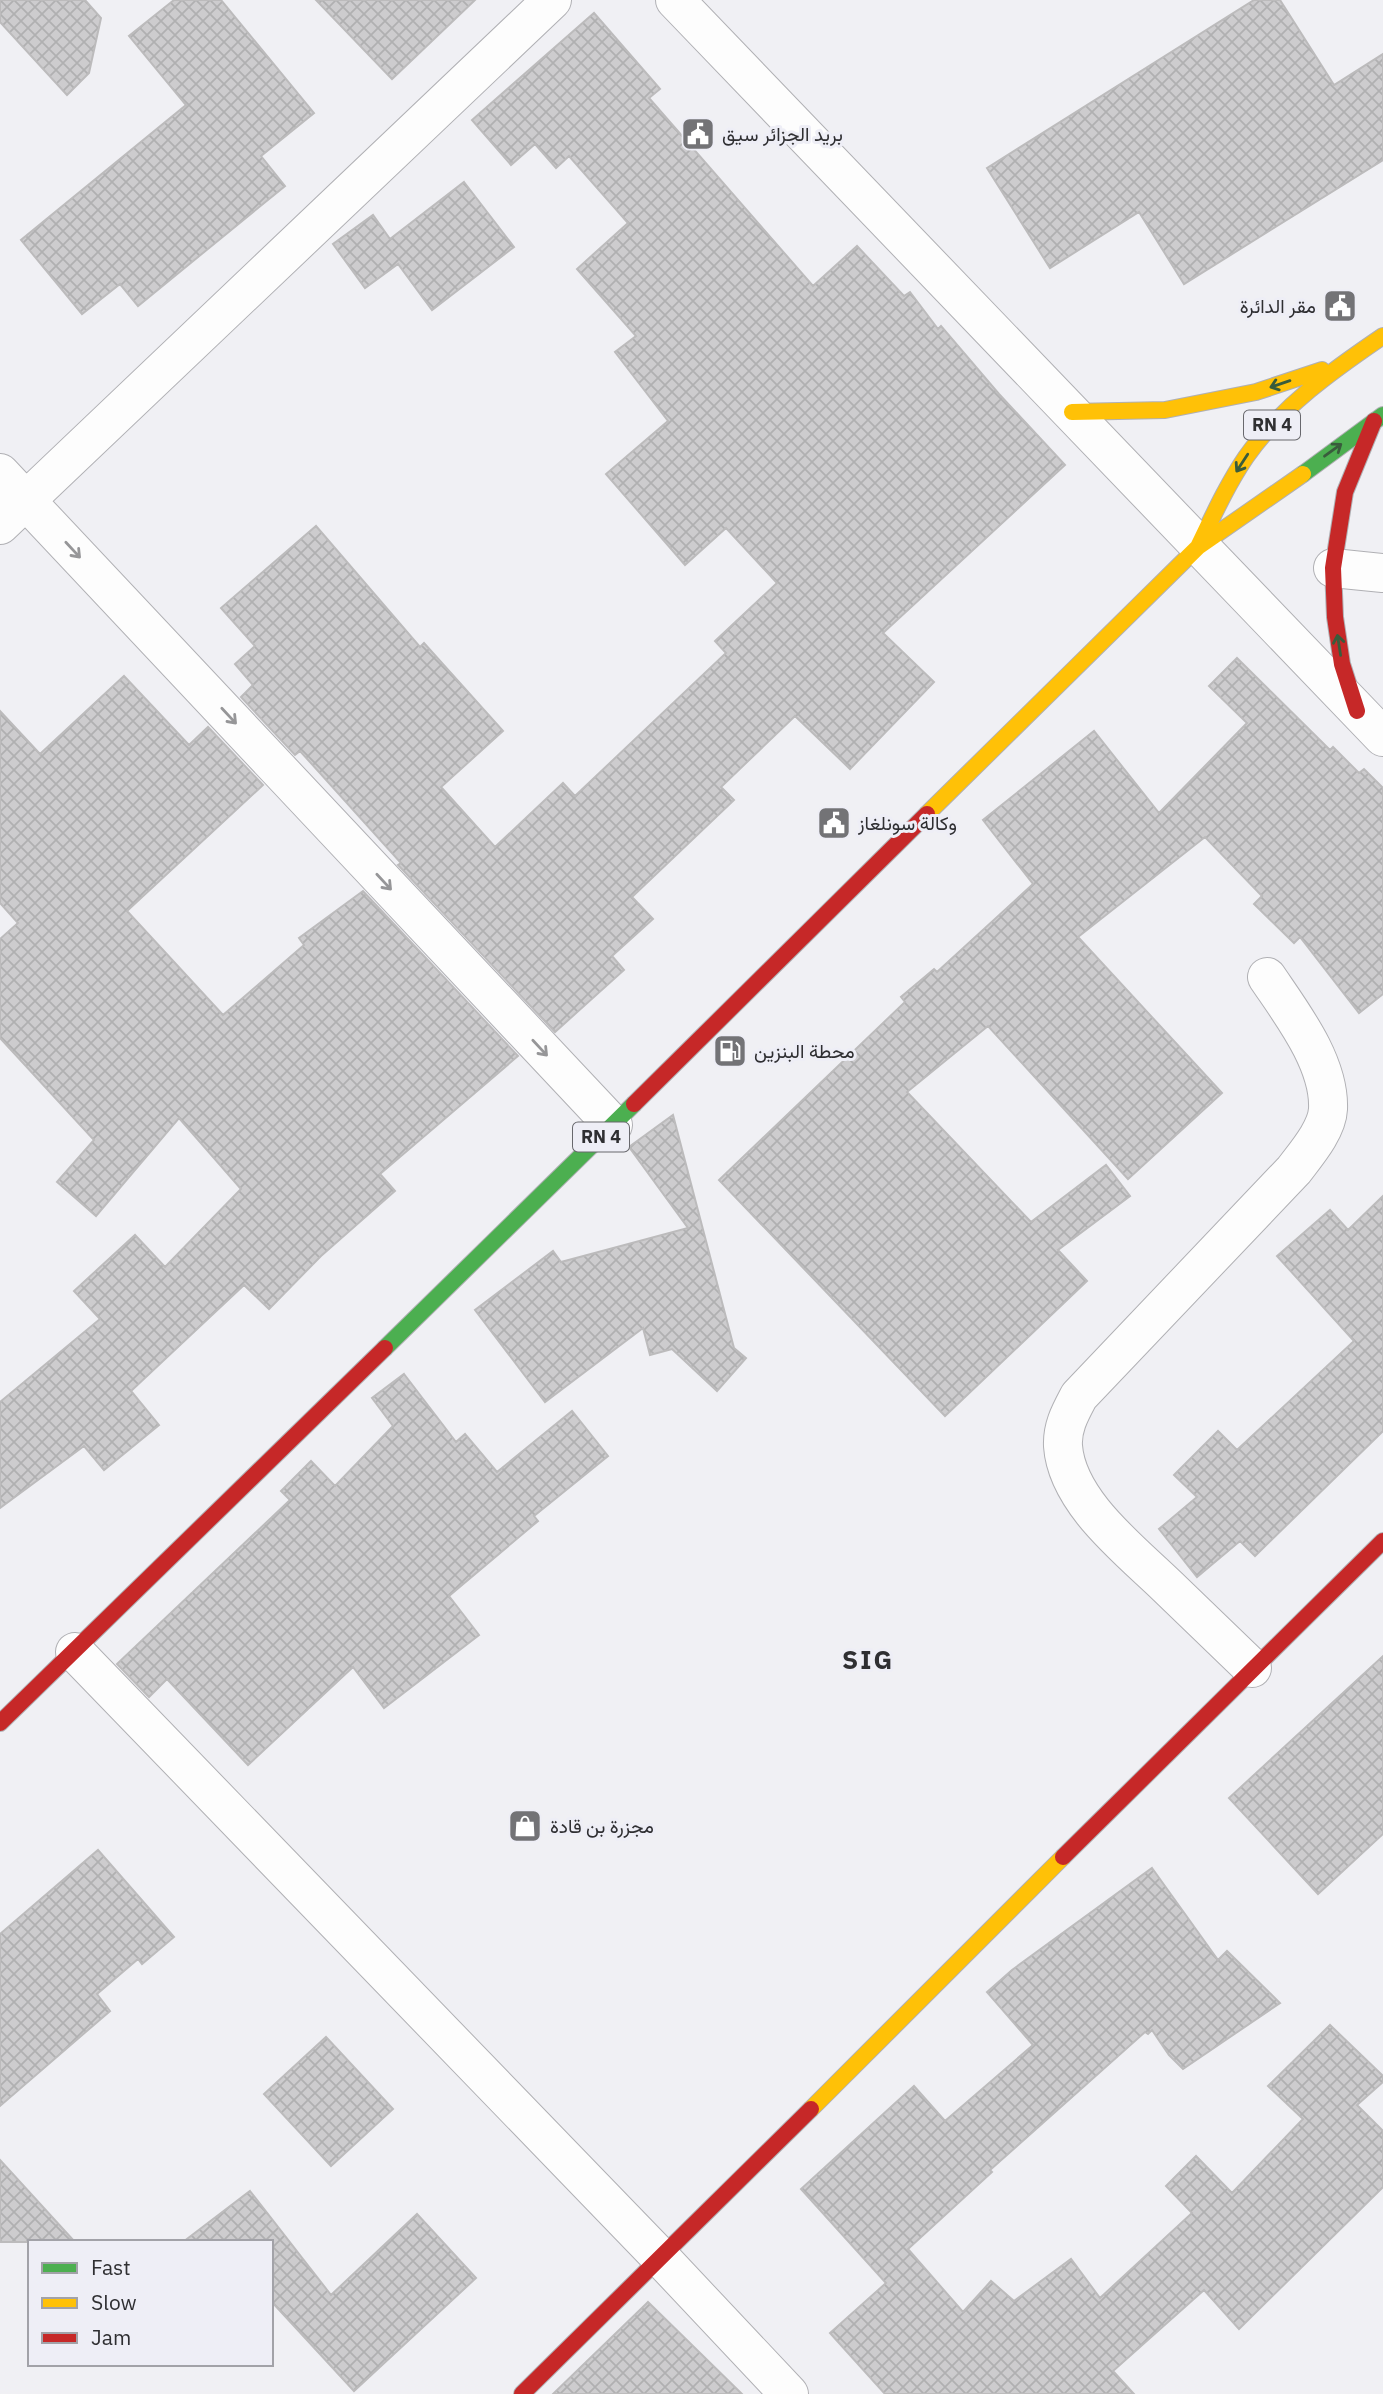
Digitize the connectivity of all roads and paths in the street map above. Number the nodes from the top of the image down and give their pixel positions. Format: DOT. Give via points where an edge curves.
graph roads {
  1 [pos="552,0"];
  2 [pos="675,0"];
  3 [pos="1383,336"];
  4 [pos="1344,362"];
  5 [pos="1072,412"];
  6 [pos="1379,418"];
  7 [pos="0,473"];
  8 [pos="13,513"];
  9 [pos="1198,547"];
  10 [pos="1333,568"];
  11 [pos="1383,573"];
  12 [pos="1370,724"];
  13 [pos="1267,977"];
  14 [pos="613,1125"];
  15 [pos="1383,1541"];
  16 [pos="75,1652"];
  17 [pos="1252,1668"];
  18 [pos="0,1723"];
  19 [pos="662,2259"];
  20 [pos="522,2394"];
  21 [pos="789,2394"];
  1 -- 8 [label="street"];
  2 -- 5 [label="street"];
  3 -- 4 [label="main road, RN 4"];
  4 -- 5 [label="main road, one-way" via="1256,392 1165,410"];
  4 -- 9 [label="main road, RN 4, one-way" via="1276,420 1247,455 1220,498"];
  5 -- 9 [label="street"];
  9 -- 6 [label="main road, RN 4, one-way"];
  6 -- 10 [label="main road" via="1345,492"];
  7 -- 8 [label="street"];
  8 -- 14 [label="street, one-way"];
  9 -- 12 [label="street"];
  9 -- 14 [label="main road, RN 4"];
  10 -- 11 [label="street"];
  12 -- 10 [label="main road, one-way" via="1342,664"];
  13 -- 17 [label="street" via="1314,1050 1324,1083 1328,1111 1316,1140 1294,1170 1079,1396 1065,1422 1063,1448 1081,1494 1109,1530"];
  14 -- 16 [label="main road, RN 4"];
  15 -- 17 [label="main road"];
  16 -- 18 [label="main road, RN 4"];
  16 -- 19 [label="street"];
  17 -- 19 [label="main road"];
  19 -- 20 [label="main road"];
  19 -- 21 [label="street"];
}
